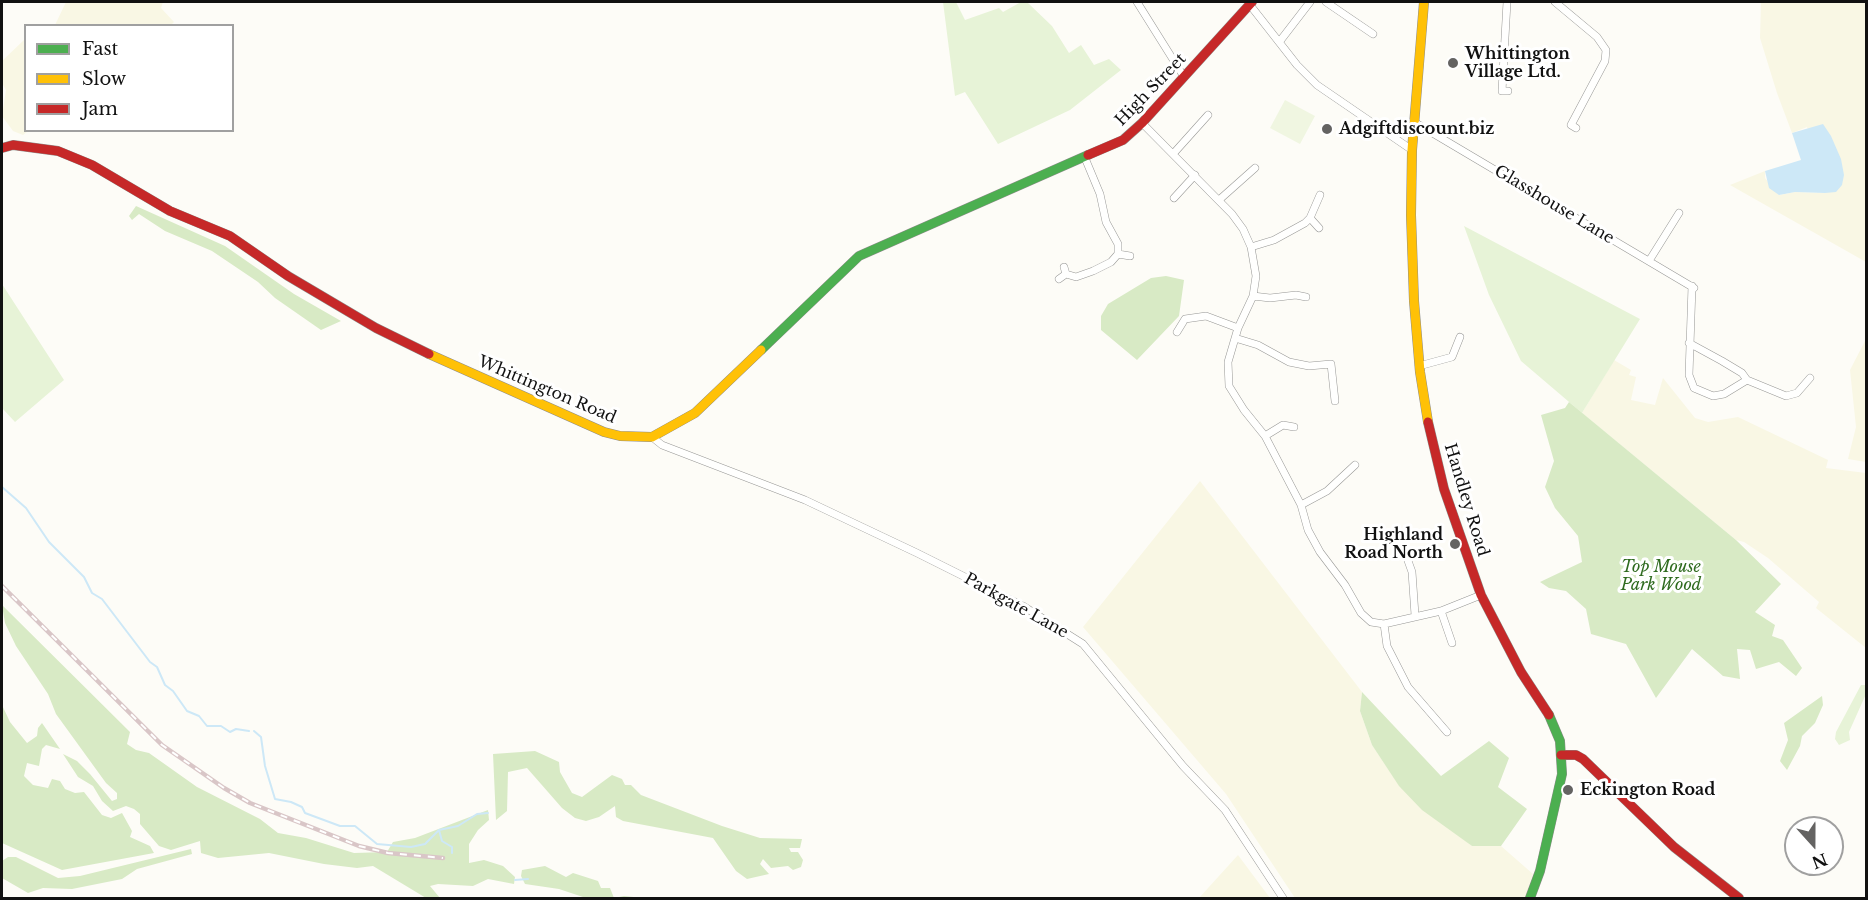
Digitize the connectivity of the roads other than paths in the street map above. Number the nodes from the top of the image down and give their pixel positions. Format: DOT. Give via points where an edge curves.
graph roads {
  1 [pos="1137,2"];
  2 [pos="1310,2"];
  3 [pos="1326,2"];
  4 [pos="1424,2"];
  5 [pos="1507,2"];
  6 [pos="1555,2"];
  7 [pos="1251,3"];
  8 [pos="1373,34"];
  9 [pos="1280,41"];
  10 [pos="1184,77"];
  11 [pos="1508,91"];
  12 [pos="1208,115"];
  13 [pos="1414,122"];
  14 [pos="1142,123"];
  15 [pos="1576,128"];
  16 [pos="2,148"];
  17 [pos="1412,150"];
  18 [pos="1173,154"];
  19 [pos="1085,158"];
  20 [pos="1255,168"];
  21 [pos="1052,172"];
  22 [pos="1195,175"];
  23 [pos="1320,195"];
  24 [pos="1174,198"];
  25 [pos="1219,200"];
  26 [pos="1678,213"];
  27 [pos="1310,218"];
  28 [pos="1319,228"];
  29 [pos="1251,247"];
  30 [pos="1118,254"];
  31 [pos="1130,256"];
  32 [pos="1649,261"];
  33 [pos="1059,279"];
  34 [pos="1253,296"];
  35 [pos="1306,297"];
  36 [pos="1238,328"];
  37 [pos="1177,332"];
  38 [pos="1460,337"];
  39 [pos="1235,338"];
  40 [pos="1689,343"];
  41 [pos="1419,366"];
  42 [pos="1809,378"];
  43 [pos="1747,380"];
  44 [pos="1335,401"];
  45 [pos="1294,428"];
  46 [pos="1265,436"];
  47 [pos="652,437"];
  48 [pos="1355,465"];
  49 [pos="1301,505"];
  50 [pos="1394,535"];
  51 [pos="1481,595"];
  52 [pos="1441,611"];
  53 [pos="1415,615"];
  54 [pos="1384,624"];
  55 [pos="1452,643"];
  56 [pos="1447,732"];
  57 [pos="1561,755"];
  58 [pos="1283,898"];
  59 [pos="1530,898"];
  60 [pos="1739,898"];
  1 -- 10 [label="street"];
  2 -- 9 [label="street"];
  3 -- 8 [label="street"];
  4 -- 13 [label="street, Handley Road"];
  5 -- 11 [label="street" via="1502,91"];
  6 -- 15 [label="street" via="1598,37 1606,50 1605,61 1571,125"];
  7 -- 9 [label="street"];
  7 -- 10 [label="street, High Street"];
  9 -- 17 [label="street" via="1317,85"];
  10 -- 14 [label="street, High Street"];
  12 -- 18 [label="street"];
  13 -- 17 [label="street, Handley Road"];
  13 -- 32 [label="street, Glasshouse Lane"];
  14 -- 18 [label="street"];
  14 -- 19 [label="street, High Street" via="1123,140"];
  16 -- 47 [label="street, Whittington Road" via="13,145 58,151 92,165 170,211 230,236 288,276 396,338 604,432"];
  17 -- 41 [label="street, Handley Road"];
  18 -- 22 [label="street"];
  19 -- 21 [label="street, High Street"];
  19 -- 30 [label="street" via="1100,194 1106,222 1118,244"];
  20 -- 25 [label="street"];
  21 -- 47 [label="street, Whittington Road" via="859,256 695,413"];
  22 -- 24 [label="street"];
  22 -- 25 [label="street"];
  23 -- 27 [label="street"];
  25 -- 29 [label="street" via="1243,229"];
  26 -- 32 [label="street"];
  27 -- 28 [label="street"];
  27 -- 29 [label="street" via="1274,240"];
  29 -- 34 [label="street" via="1256,276"];
  30 -- 31 [label="street"];
  30 -- 33 [label="street" via="1093,271 1076,276 1065,271"];
  32 -- 40 [label="street, Glasshouse Lane" via="1693,287"];
  34 -- 35 [label="street"];
  34 -- 36 [label="street"];
  36 -- 37 [label="street" via="1206,316 1185,319"];
  36 -- 39 [label="street"];
  38 -- 41 [label="street" via="1452,357"];
  39 -- 44 [label="street" via="1289,362 1331,364"];
  39 -- 46 [label="street" via="1228,362 1229,386"];
  40 -- 43 [label="street"];
  40 -- 43 [label="street" via="1689,375 1694,388 1713,396"];
  41 -- 51 [label="street, Handley Road" via="1444,489"];
  42 -- 43 [label="street" via="1797,393 1785,396"];
  45 -- 46 [label="street" via="1283,426"];
  46 -- 49 [label="street"];
  47 -- 58 [label="street, Parkgate Lane" via="663,446 805,500 917,553 1023,606 1083,644 1225,810"];
  48 -- 49 [label="street" via="1327,491"];
  49 -- 54 [label="street" via="1308,530 1361,613 1371,622"];
  50 -- 53 [label="street" via="1412,572"];
  51 -- 52 [label="street"];
  51 -- 57 [label="street, Handley Road" via="1521,672 1552,720"];
  52 -- 53 [label="street"];
  52 -- 55 [label="street"];
  53 -- 54 [label="street"];
  54 -- 56 [label="street" via="1387,646 1408,687"];
  57 -- 59 [label="street" via="1559,788"];
  57 -- 60 [label="street" via="1583,759 1674,847"];
}
